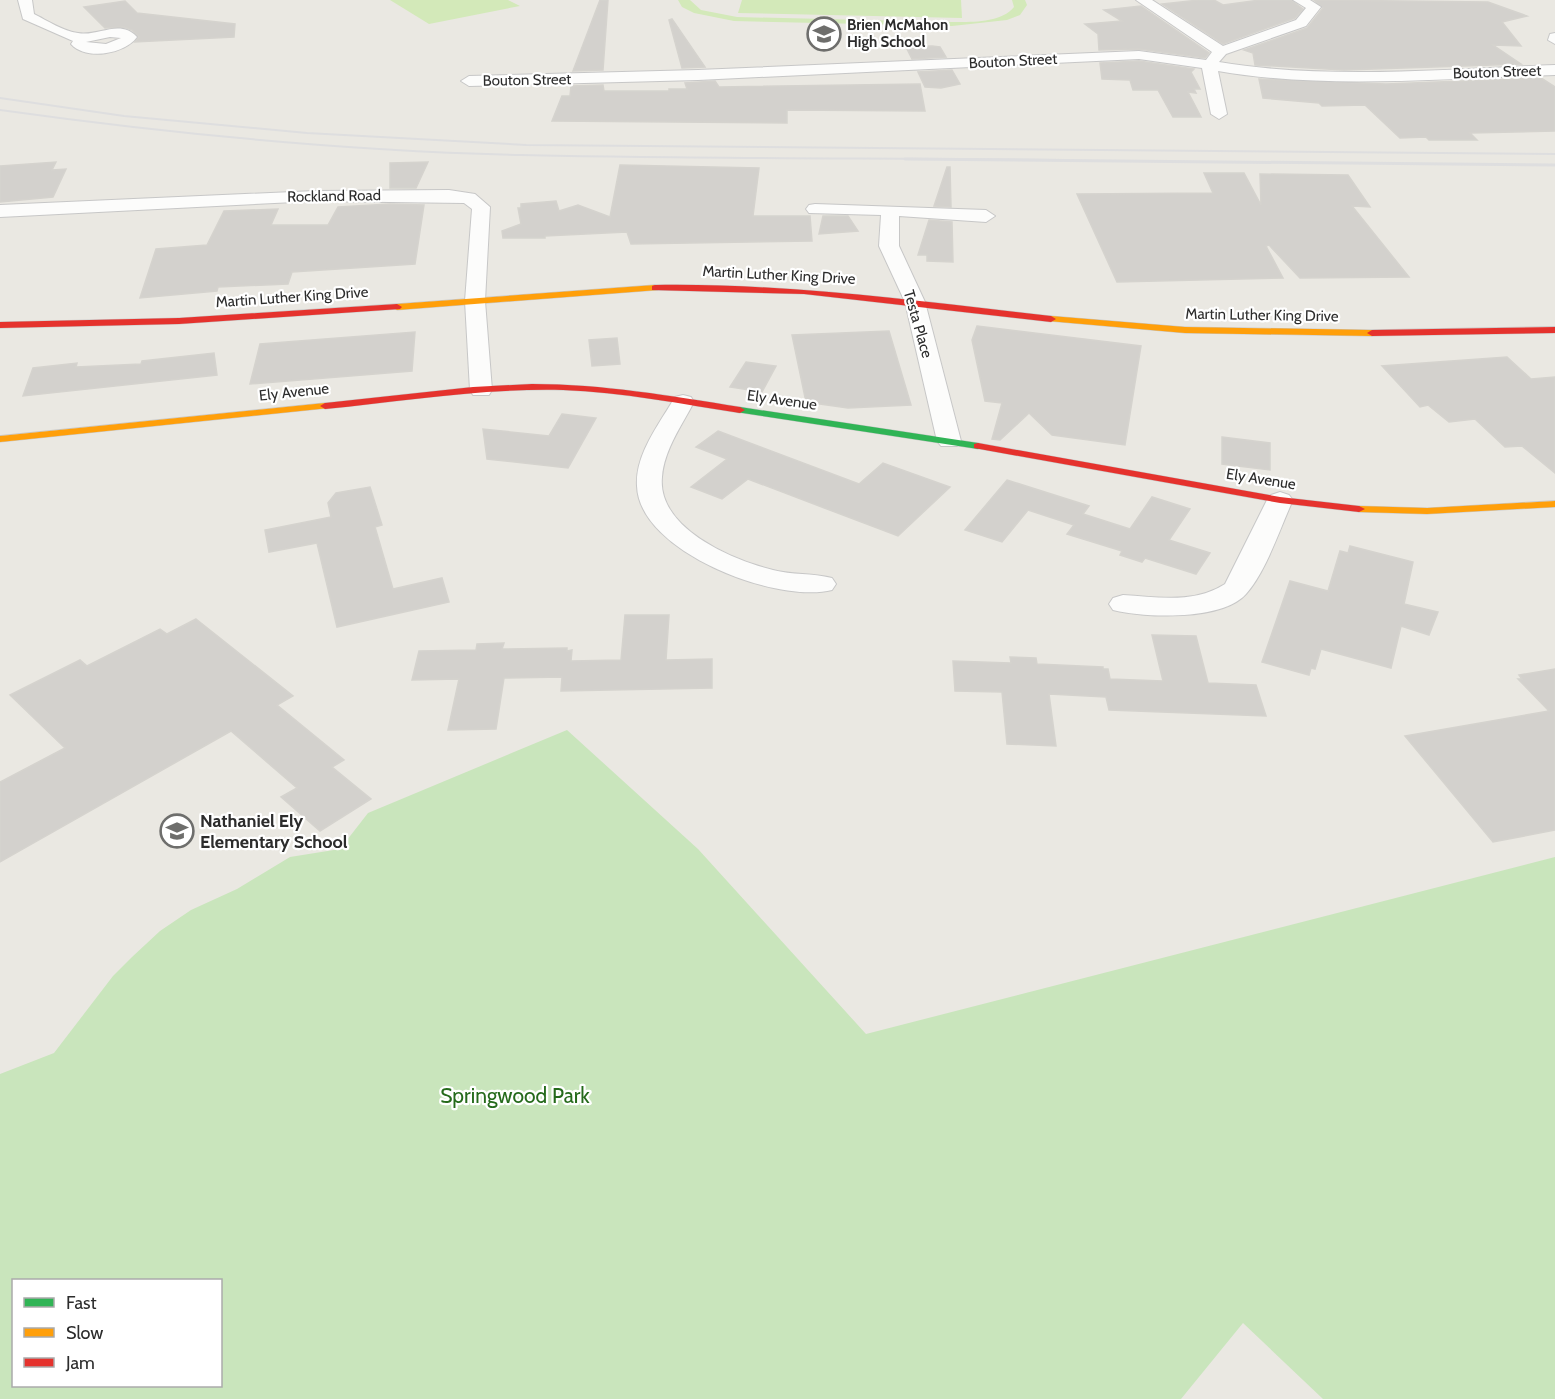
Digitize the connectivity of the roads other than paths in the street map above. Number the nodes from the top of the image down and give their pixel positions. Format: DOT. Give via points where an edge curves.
graph roads {
  1 [pos="25,0"];
  2 [pos="1143,0"];
  3 [pos="1300,0"];
  4 [pos="82,38"];
  5 [pos="1221,51"];
  6 [pos="1209,65"];
  7 [pos="1555,70"];
  8 [pos="469,81"];
  9 [pos="1219,114"];
  10 [pos="815,209"];
  11 [pos="890,210"];
  12 [pos="0,211"];
  13 [pos="986,216"];
  14 [pos="476,301"];
  15 [pos="915,302"];
  16 [pos="0,325"];
  17 [pos="1555,330"];
  18 [pos="482,390"];
  19 [pos="683,402"];
  20 [pos="0,439"];
  21 [pos="949,441"];
  22 [pos="1280,500"];
  23 [pos="1555,504"];
  24 [pos="822,584"];
  25 [pos="1123,604"];
  1 -- 4 [label="street" via="28,16"];
  2 -- 5 [label="street"];
  3 -- 5 [label="street" via="1314,7 1301,23"];
  5 -- 6 [label="street"];
  6 -- 7 [label="street, Bouton Street" via="1304,75"];
  6 -- 8 [label="street, Bouton Street" via="1139,55"];
  6 -- 9 [label="street"];
  10 -- 11 [label="street"];
  11 -- 13 [label="street"];
  11 -- 15 [label="street, Testa Place" via="889,246"];
  12 -- 14 [label="street, Rockland Road" via="315,196 469,198 481,207"];
  14 -- 15 [label="main road, Martin Luther King Drive" via="705,287"];
  14 -- 16 [label="main road, Martin Luther King Drive" via="190,321"];
  14 -- 18 [label="street, Rockland Road"];
  15 -- 17 [label="main road, Martin Luther King Drive" via="1133,327 1228,332"];
  15 -- 21 [label="street, Testa Place"];
  18 -- 19 [label="main road, Ely Avenue" via="563,387"];
  18 -- 20 [label="main road, Ely Avenue"];
  19 -- 21 [label="main road, Ely Avenue"];
  19 -- 24 [label="street" via="655,452 648,484 655,508 681,539 736,567 769,578"];
  21 -- 22 [label="main road, Ely Avenue"];
  22 -- 23 [label="main road, Ely Avenue" via="1354,509 1416,511"];
  22 -- 25 [label="street" via="1237,589 1216,601 1193,606"];
}
